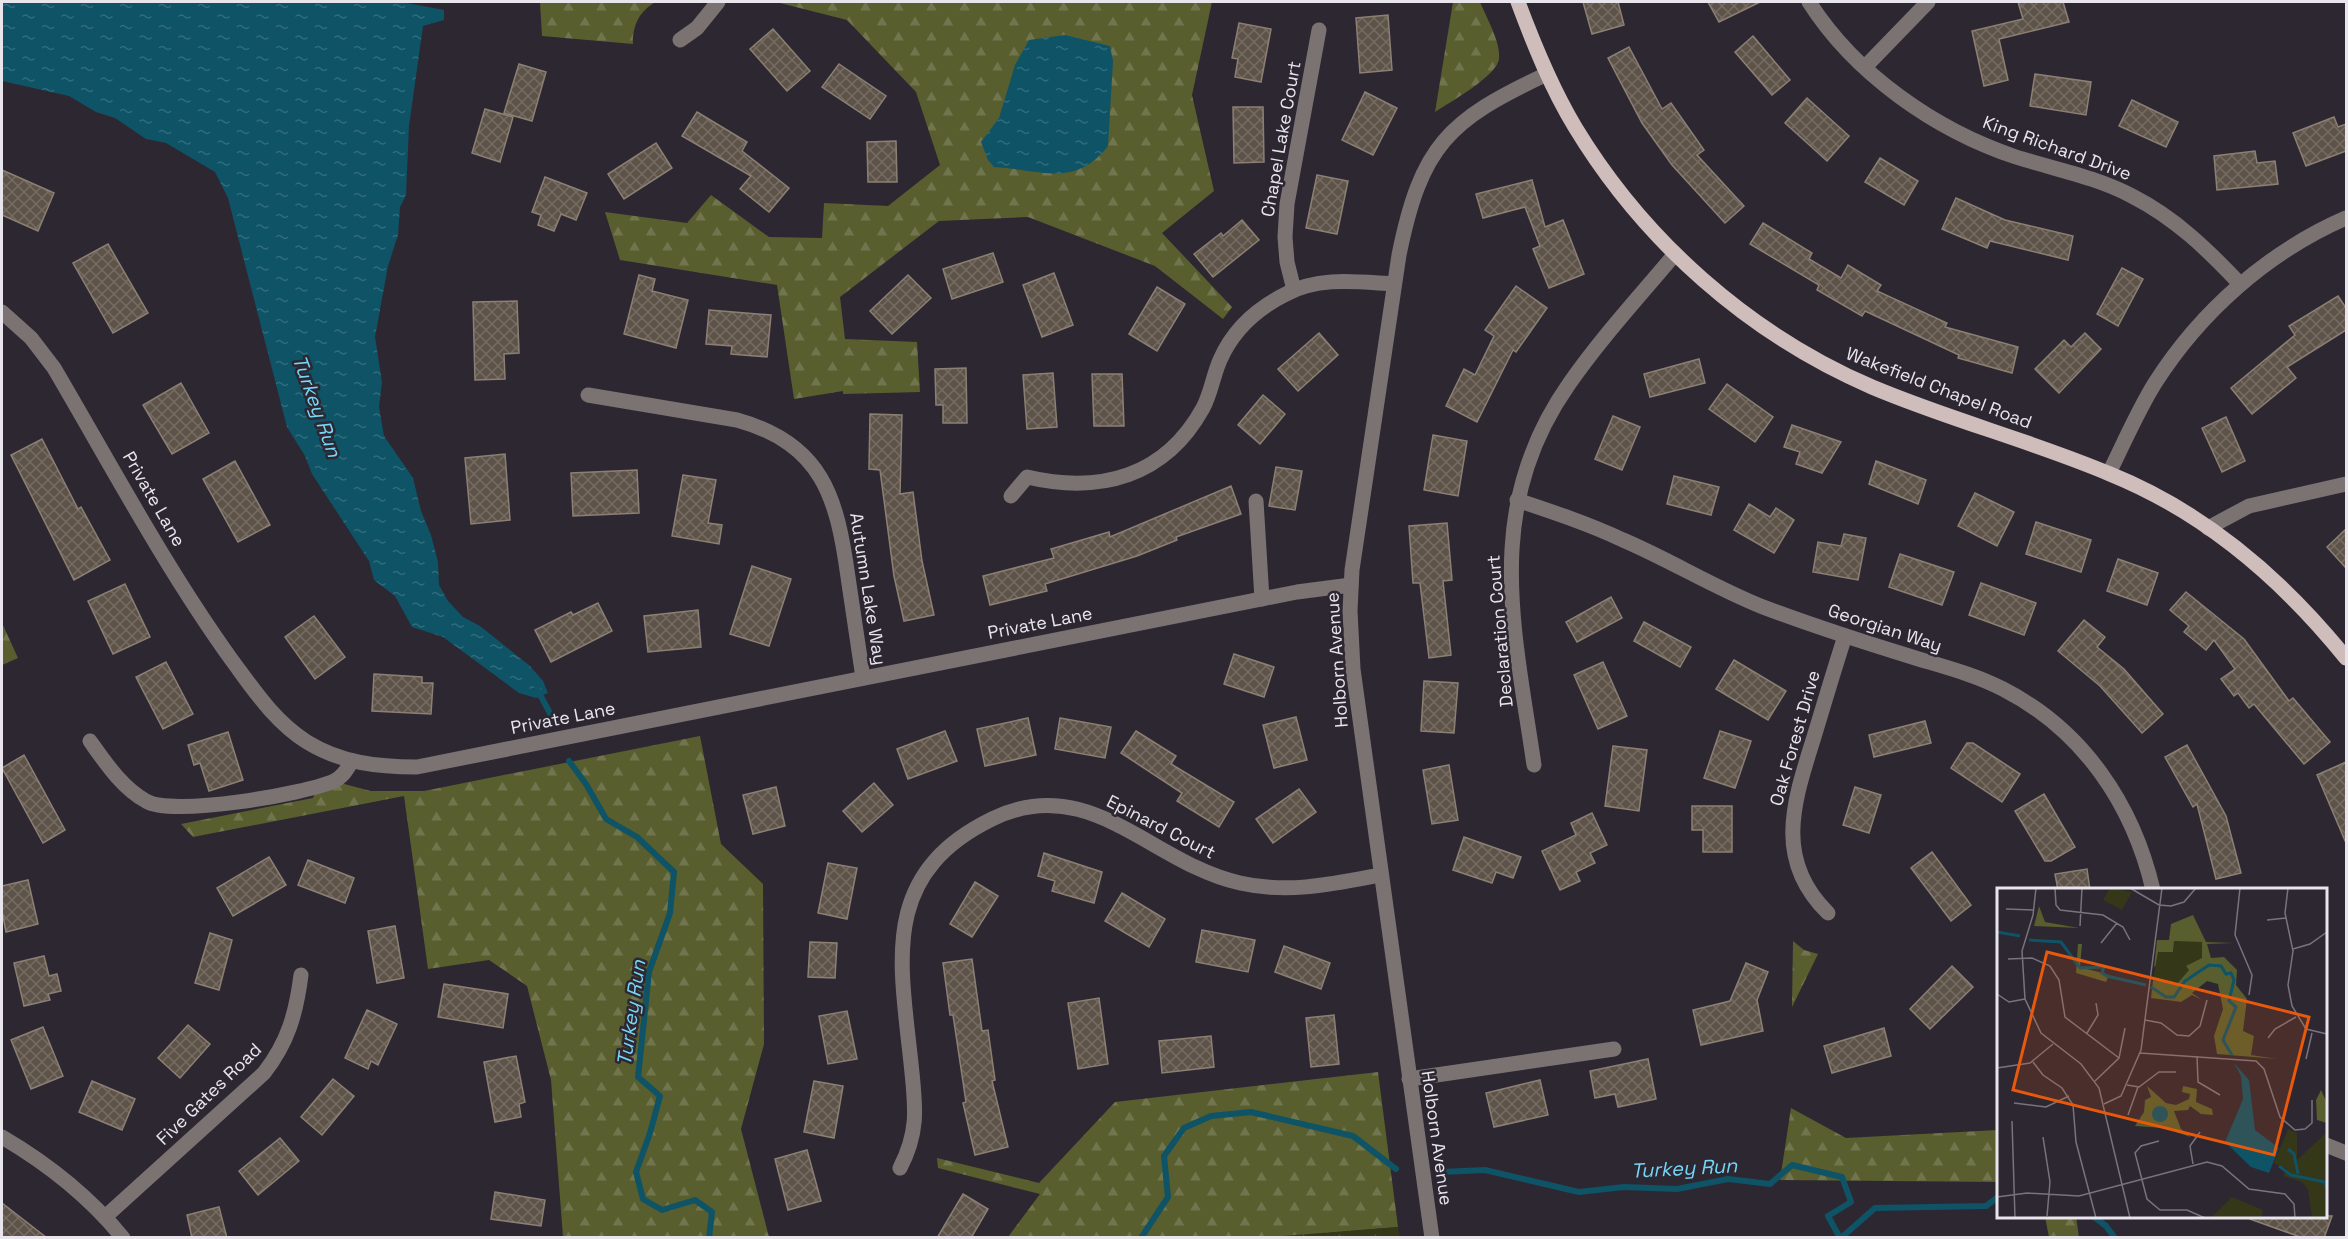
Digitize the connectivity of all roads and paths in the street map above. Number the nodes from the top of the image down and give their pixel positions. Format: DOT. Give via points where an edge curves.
graph roads {
  1 [pos="718,2"];
  2 [pos="1518,2"];
  3 [pos="1809,2"];
  4 [pos="1928,2"];
  5 [pos="1319,30"];
  6 [pos="680,40"];
  7 [pos="1865,67"];
  8 [pos="1547,74"];
  9 [pos="2346,218"];
  10 [pos="1675,254"];
  11 [pos="1394,284"];
  12 [pos="2240,284"];
  13 [pos="1294,290"];
  14 [pos="2,312"];
  15 [pos="588,395"];
  16 [pos="2109,473"];
  17 [pos="2346,484"];
  18 [pos="1011,496"];
  19 [pos="1517,500"];
  20 [pos="1256,501"];
  21 [pos="2208,528"];
  22 [pos="1351,585"];
  23 [pos="1262,599"];
  24 [pos="1845,636"];
  25 [pos="2346,658"];
  26 [pos="863,678"];
  27 [pos="90,741"];
  28 [pos="352,761"];
  29 [pos="1534,765"];
  30 [pos="1380,875"];
  31 [pos="2153,888"];
  32 [pos="1828,913"];
  33 [pos="301,975"];
  34 [pos="1614,1049"];
  35 [pos="1409,1078"];
  36 [pos="2,1137"];
  37 [pos="2327,1147"];
  38 [pos="2346,1153"];
  39 [pos="900,1168"];
  40 [pos="105,1216"];
  41 [pos="123,1238"];
  42 [pos="1432,1238"];
  1 -- 6 [label="street" via="697,28"];
  2 -- 8 [label="main road, Wakefield Chapel Road"];
  3 -- 7 [label="street, King Richard Drive"];
  4 -- 7 [label="street"];
  5 -- 13 [label="street, Chapel Lake Court" via="1287,204 1284,237"];
  7 -- 12 [label="street, King Richard Drive" via="1894,93 1976,141 2089,179 2162,213 2202,244"];
  8 -- 10 [label="main road, Wakefield Chapel Road" via="1602,168"];
  8 -- 11 [label="street, Holborn Avenue" via="1473,113 1434,153 1408,210"];
  9 -- 12 [label="street" via="2304,239"];
  10 -- 16 [label="main road, Wakefield Chapel Road" via="1736,307 1826,364 1873,387"];
  10 -- 19 [label="street, Declaration Court" via="1569,384 1532,452"];
  11 -- 13 [label="street" via="1340,281"];
  11 -- 22 [label="street, Holborn Avenue"];
  12 -- 16 [label="street" via="2208,315 2155,384"];
  13 -- 18 [label="street" via="1265,306 1232,339 1191,427 1155,462 1109,481 1083,484 1027,477"];
  14 -- 28 [label="street, Private Lane" via="54,368 187,594 268,709 308,742"];
  15 -- 26 [label="street, Autumn Lake Way" via="760,426 803,456 819,475 840,524"];
  16 -- 21 [label="main road, Wakefield Chapel Road"];
  17 -- 21 [label="street" via="2249,506"];
  19 -- 24 [label="street, Georgian Way" via="1625,540 1760,606"];
  19 -- 29 [label="street, Declaration Court" via="1510,570"];
  20 -- 23 [label="street"];
  21 -- 25 [label="main road, Wakefield Chapel Road" via="2270,575"];
  22 -- 23 [label="street, Private Lane"];
  22 -- 30 [label="street, Holborn Avenue" via="1353,669"];
  23 -- 26 [label="street, Private Lane"];
  24 -- 31 [label="street, Georgian Way" via="1979,678 2035,708 2064,731 2111,786 2132,824"];
  24 -- 32 [label="street, Oak Forest Drive" via="1792,819 1797,867 1807,888"];
  26 -- 28 [label="street, Private Lane" via="417,766 388,767"];
  27 -- 28 [label="street" via="133,792 146,802 175,809 318,786 345,774"];
  30 -- 35 [label="street, Holborn Avenue"];
  30 -- 39 [label="street, Epinard Court" via="1309,888 1241,884 1183,863 1120,823 1079,809 1026,808 975,827 934,862 908,908 902,934 900,960 916,1111 911,1148"];
  33 -- 40 [label="street, Five Gates Road" via="290,1033 264,1073"];
  34 -- 35 [label="street"];
  35 -- 42 [label="street, Holborn Avenue"];
  36 -- 40 [label="street" via="38,1158"];
  37 -- 38 [label="street"];
  40 -- 41 [label="street"];
}
